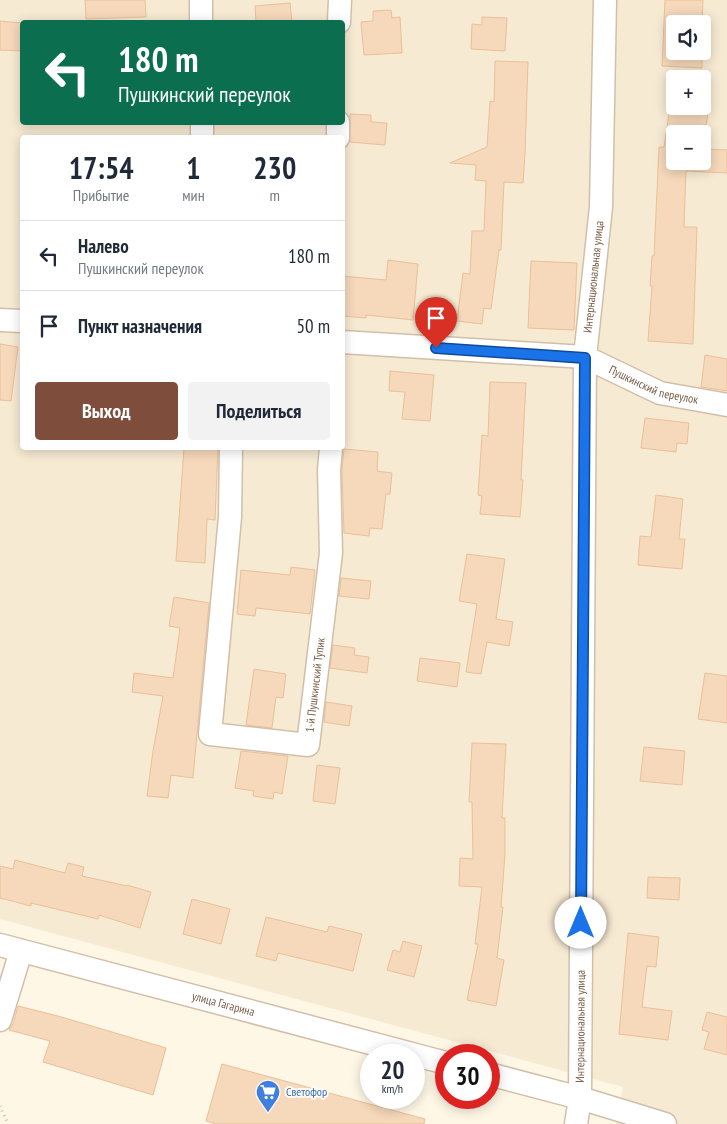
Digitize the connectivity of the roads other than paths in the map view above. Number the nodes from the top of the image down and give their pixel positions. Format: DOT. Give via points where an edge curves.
graph roads {
  1 [pos="201,0"];
  2 [pos="340,0"];
  3 [pos="606,0"];
  4 [pos="202,20"];
  5 [pos="339,20"];
  6 [pos="0,320"];
  7 [pos="20,321"];
  8 [pos="345,342"];
  9 [pos="585,358"];
  10 [pos="727,405"];
  11 [pos="231,450"];
  12 [pos="331,450"];
  13 [pos="0,945"];
  14 [pos="21,951"];
  15 [pos="0,1020"];
  16 [pos="435,1060"];
  17 [pos="500,1077"];
  18 [pos="580,1098"];
  19 [pos="576,1124"];
  20 [pos="665,1124"];
  1 -- 4 [label="street"];
  2 -- 5 [label="street"];
  3 -- 9 [label="street, Интернациональная улица" via="601,207"];
  6 -- 7 [label="street"];
  8 -- 9 [label="street, Пушкинский переулок"];
  9 -- 10 [label="street, Пушкинский переулок" via="660,393"];
  9 -- 18 [label="street, Интернациональная улица"];
  11 -- 12 [label="street, 1-й Пушкинский Тупик" via="230,517 210,734 308,745 331,552"];
  13 -- 14 [label="street, улица Гагарина"];
  14 -- 15 [label="street"];
  14 -- 16 [label="street, улица Гагарина"];
  17 -- 18 [label="street"];
  18 -- 19 [label="street, Интернациональная улица"];
  18 -- 20 [label="street"];
}
